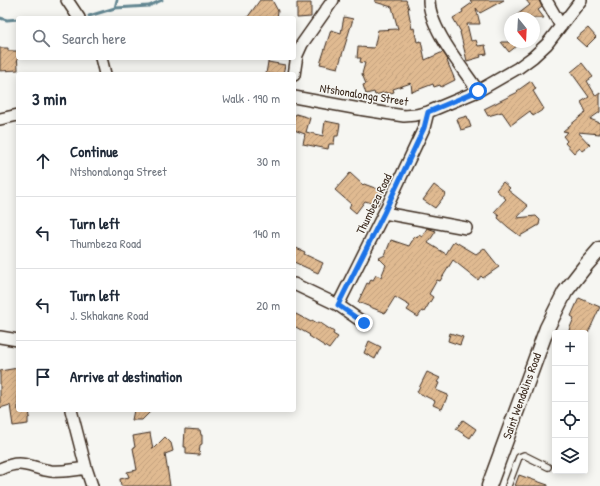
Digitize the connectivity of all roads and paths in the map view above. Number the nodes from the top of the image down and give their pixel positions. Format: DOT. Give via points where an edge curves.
graph roads {
  1 [pos="67,0"];
  2 [pos="333,0"];
  3 [pos="429,0"];
  4 [pos="546,0"];
  5 [pos="581,0"];
  6 [pos="79,16"];
  7 [pos="561,26"];
  8 [pos="102,60"];
  9 [pos="104,72"];
  10 [pos="294,72"];
  11 [pos="478,91"];
  12 [pos="296,97"];
  13 [pos="428,112"];
  14 [pos="16,115"];
  15 [pos="0,119"];
  16 [pos="384,213"];
  17 [pos="466,228"];
  18 [pos="600,250"];
  19 [pos="296,285"];
  20 [pos="338,305"];
  21 [pos="364,323"];
  22 [pos="0,337"];
  23 [pos="16,340"];
  24 [pos="72,412"];
  25 [pos="548,467"];
  26 [pos="86,468"];
  27 [pos="0,469"];
  28 [pos="92,486"];
  29 [pos="489,486"];
  30 [pos="508,486"];
  1 -- 6 [label="street"];
  2 -- 10 [label="street" via="302,44"];
  3 -- 11 [label="street" via="433,21"];
  4 -- 7 [label="street"];
  5 -- 7 [label="street, Ntshonalonga Street"];
  7 -- 11 [label="street, Ntshonalonga Street" via="533,57"];
  8 -- 9 [label="street"];
  11 -- 13 [label="street, Ntshonalonga Street"];
  12 -- 13 [label="street, Ntshonalonga Street" via="404,116"];
  13 -- 16 [label="street, Thumbeza Road" via="424,128"];
  14 -- 15 [label="street"];
  16 -- 17 [label="street"];
  16 -- 20 [label="street, Thumbeza Road"];
  18 -- 29 [label="street, Saint Wendolins Road" via="565,292 547,328"];
  19 -- 20 [label="street"];
  20 -- 21 [label="street"];
  22 -- 23 [label="street"];
  24 -- 26 [label="street"];
  25 -- 30 [label="lane" via="521,455"];
  26 -- 27 [label="street" via="56,471 15,464"];
  26 -- 28 [label="street"];
}
